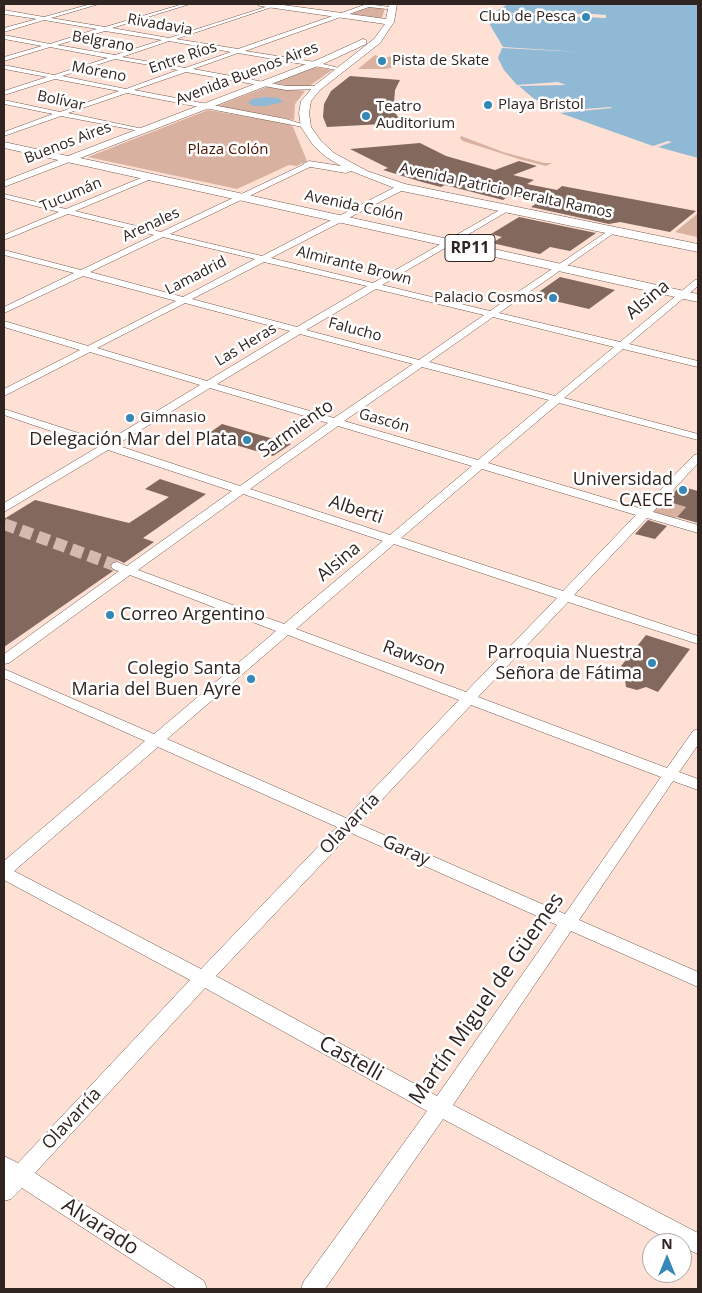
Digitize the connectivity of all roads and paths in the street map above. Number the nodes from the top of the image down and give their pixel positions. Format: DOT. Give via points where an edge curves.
graph roads {
  1 [pos="96,4"];
  2 [pos="188,4"];
  3 [pos="260,4"];
  4 [pos="370,4"];
  5 [pos="276,5"];
  6 [pos="389,5"];
  7 [pos="4,12"];
  8 [pos="340,15"];
  9 [pos="44,18"];
  10 [pos="386,22"];
  11 [pos="106,29"];
  12 [pos="4,30"];
  13 [pos="4,37"];
  14 [pos="169,39"];
  15 [pos="52,45"];
  16 [pos="239,51"];
  17 [pos="116,57"];
  18 [pos="4,59"];
  19 [pos="316,64"];
  20 [pos="4,67"];
  21 [pos="187,69"];
  22 [pos="342,70"];
  23 [pos="54,77"];
  24 [pos="264,84"];
  25 [pos="317,88"];
  26 [pos="127,90"];
  27 [pos="4,93"];
  28 [pos="4,102"];
  29 [pos="208,106"];
  30 [pos="61,114"];
  31 [pos="306,127"];
  32 [pos="143,131"];
  33 [pos="4,134"];
  34 [pos="4,145"];
  35 [pos="69,159"];
  36 [pos="309,164"];
  37 [pos="363,173"];
  38 [pos="148,177"];
  39 [pos="4,184"];
  40 [pos="402,187"];
  41 [pos="4,196"];
  42 [pos="241,197"];
  43 [pos="504,209"];
  44 [pos="67,211"];
  45 [pos="340,219"];
  46 [pos="611,231"];
  47 [pos="164,234"];
  48 [pos="4,238"];
  49 [pos="448,243"];
  50 [pos="698,248"];
  51 [pos="4,252"];
  52 [pos="264,258"];
  53 [pos="558,267"];
  54 [pos="82,273"];
  55 [pos="698,282"];
  56 [pos="375,286"];
  57 [pos="682,294"];
  58 [pos="698,298"];
  59 [pos="183,300"];
  60 [pos="4,310"];
  61 [pos="492,314"];
  62 [pos="4,324"];
  63 [pos="299,330"];
  64 [pos="621,345"];
  65 [pos="87,349"];
  66 [pos="421,363"];
  67 [pos="698,364"];
  68 [pos="210,385"];
  69 [pos="4,393"];
  70 [pos="557,399"];
  71 [pos="4,412"];
  72 [pos="336,422"];
  73 [pos="698,436"];
  74 [pos="109,446"];
  75 [pos="698,457"];
  76 [pos="480,464"];
  77 [pos="240,490"];
  78 [pos="4,508"];
  79 [pos="645,513"];
  80 [pos="698,529"];
  81 [pos="392,540"];
  82 [pos="123,568"];
  83 [pos="566,596"];
  84 [pos="286,630"];
  85 [pos="698,640"];
  86 [pos="4,660"];
  87 [pos="4,673"];
  88 [pos="469,698"];
  89 [pos="698,734"];
  90 [pos="156,740"];
  91 [pos="670,774"];
  92 [pos="698,785"];
  93 [pos="349,825"];
  94 [pos="4,872"];
  95 [pos="568,922"];
  96 [pos="204,978"];
  97 [pos="698,980"];
  98 [pos="440,1108"];
  99 [pos="12,1170"];
  100 [pos="4,1192"];
  101 [pos="698,1244"];
  102 [pos="196,1289"];
  103 [pos="312,1289"];
  1 -- 9 [label="street"];
  2 -- 11 [label="street"];
  3 -- 5 [label="main road"];
  4 -- 6 [label="street"];
  4 -- 8 [label="street, Entre Ríos"];
  5 -- 8 [label="main road"];
  5 -- 14 [label="street"];
  6 -- 10 [label="main road"];
  7 -- 9 [label="street, Rivadavia"];
  8 -- 10 [label="main road"];
  8 -- 16 [label="street, Entre Ríos"];
  9 -- 11 [label="street, Rivadavia"];
  9 -- 12 [label="street"];
  10 -- 19 [label="main road, Avenida Buenos Aires" via="361,44"];
  10 -- 22 [label="main road" via="377,41"];
  11 -- 14 [label="street, Rivadavia"];
  11 -- 15 [label="street"];
  13 -- 15 [label="street, Belgrano"];
  14 -- 16 [label="street, Rivadavia"];
  14 -- 17 [label="street"];
  15 -- 17 [label="street, Belgrano"];
  15 -- 18 [label="street"];
  16 -- 19 [label="street, Rivadavia"];
  16 -- 21 [label="street, Entre Ríos"];
  17 -- 21 [label="street, Belgrano"];
  17 -- 23 [label="street"];
  19 -- 22 [label="street, Rivadavia"];
  19 -- 24 [label="main road, Avenida Buenos Aires"];
  20 -- 23 [label="street, Moreno"];
  21 -- 24 [label="street, Belgrano"];
  21 -- 26 [label="street, Entre Ríos"];
  22 -- 25 [label="main road"];
  23 -- 26 [label="street, Moreno"];
  23 -- 27 [label="street"];
  24 -- 25 [label="street, Belgrano"];
  24 -- 29 [label="main road, Avenida Buenos Aires"];
  25 -- 31 [label="main road" via="305,104"];
  26 -- 29 [label="street, Moreno"];
  26 -- 30 [label="street, Entre Ríos"];
  28 -- 30 [label="street, Bolívar"];
  29 -- 31 [label="street, Moreno" via="286,120"];
  29 -- 32 [label="main road, Avenida Buenos Aires"];
  30 -- 32 [label="street, Bolívar"];
  30 -- 33 [label="street, Entre Ríos"];
  31 -- 37 [label="main road, Avenida Patricio Peralta Ramos" via="330,155"];
  32 -- 35 [label="main road, Buenos Aires"];
  34 -- 35 [label="main road, Avenida Colón"];
  35 -- 38 [label="main road, Avenida Colón / RP11"];
  35 -- 39 [label="street, Buenos Aires"];
  36 -- 37 [label="main road"];
  36 -- 42 [label="street, Arenales"];
  37 -- 40 [label="main road, Avenida Patricio Peralta Ramos"];
  38 -- 42 [label="main road, Avenida Colón / RP11"];
  38 -- 44 [label="street, Tucumán"];
  40 -- 43 [label="main road, Avenida Patricio Peralta Ramos"];
  40 -- 45 [label="street, Lamadrid"];
  41 -- 44 [label="street, Almirante Brown"];
  42 -- 45 [label="main road, Avenida Colón / RP11"];
  42 -- 47 [label="street, Arenales"];
  43 -- 46 [label="main road, Avenida Patricio Peralta Ramos"];
  43 -- 49 [label="street, Las Heras"];
  44 -- 47 [label="street, Almirante Brown"];
  44 -- 48 [label="street, Tucumán"];
  45 -- 49 [label="main road, Avenida Colón / RP11"];
  45 -- 52 [label="street, Lamadrid"];
  46 -- 50 [label="main road, Avenida Patricio Peralta Ramos"];
  46 -- 53 [label="street, Sarmiento"];
  47 -- 52 [label="street, Almirante Brown"];
  47 -- 54 [label="street, Arenales"];
  49 -- 53 [label="main road, Avenida Colón / RP11"];
  49 -- 56 [label="street, Las Heras"];
  51 -- 54 [label="street, Falucho"];
  52 -- 56 [label="street, Almirante Brown"];
  52 -- 59 [label="street, Lamadrid"];
  53 -- 57 [label="main road, Avenida Colón / RP11"];
  53 -- 61 [label="street, Sarmiento"];
  54 -- 59 [label="street, Falucho"];
  54 -- 60 [label="street, Arenales"];
  55 -- 57 [label="street, Alsina"];
  56 -- 61 [label="street, Almirante Brown"];
  56 -- 63 [label="street, Las Heras"];
  57 -- 58 [label="main road, Avenida Colón / RP11"];
  57 -- 64 [label="street, Alsina"];
  59 -- 63 [label="street, Falucho"];
  59 -- 65 [label="street, Lamadrid"];
  61 -- 64 [label="street, Almirante Brown"];
  61 -- 66 [label="street, Sarmiento"];
  62 -- 65 [label="street, Gascón"];
  63 -- 66 [label="street, Falucho"];
  63 -- 68 [label="street, Las Heras"];
  64 -- 67 [label="street, Almirante Brown"];
  64 -- 70 [label="street, Alsina"];
  65 -- 68 [label="street, Gascón"];
  65 -- 69 [label="street, Lamadrid"];
  66 -- 70 [label="street, Falucho"];
  66 -- 72 [label="street, Sarmiento"];
  68 -- 72 [label="street, Gascón"];
  68 -- 74 [label="street, Las Heras"];
  70 -- 73 [label="street, Falucho"];
  70 -- 76 [label="street, Alsina"];
  71 -- 74 [label="street, Alberti"];
  72 -- 76 [label="street, Gascón"];
  72 -- 77 [label="street, Sarmiento"];
  74 -- 77 [label="street, Alberti"];
  74 -- 78 [label="street, Las Heras"];
  75 -- 79 [label="street, Olavarría"];
  76 -- 79 [label="street, Gascón"];
  76 -- 81 [label="street, Alsina"];
  77 -- 81 [label="street, Alberti"];
  77 -- 82 [label="street, Sarmiento"];
  79 -- 80 [label="street, Gascón"];
  79 -- 83 [label="street, Olavarría"];
  81 -- 83 [label="street, Alberti"];
  81 -- 84 [label="street, Alsina"];
  82 -- 84 [label="street, Rawson"];
  82 -- 86 [label="street, Sarmiento"];
  83 -- 85 [label="street, Alberti"];
  83 -- 88 [label="street, Olavarría"];
  84 -- 88 [label="street, Rawson"];
  84 -- 90 [label="street, Alsina"];
  87 -- 90 [label="street, Garay"];
  88 -- 91 [label="street, Rawson"];
  88 -- 93 [label="street, Olavarría"];
  89 -- 91 [label="street, Martín Miguel de Güemes"];
  90 -- 93 [label="street, Garay"];
  90 -- 94 [label="street, Alsina"];
  91 -- 92 [label="street, Rawson"];
  91 -- 95 [label="street, Martín Miguel de Güemes"];
  93 -- 95 [label="street, Garay"];
  93 -- 96 [label="street, Olavarría"];
  94 -- 96 [label="street, Castelli"];
  95 -- 97 [label="street, Garay"];
  95 -- 98 [label="street, Martín Miguel de Güemes"];
  96 -- 98 [label="street, Castelli"];
  96 -- 99 [label="street, Olavarría"];
  98 -- 101 [label="street, Castelli"];
  98 -- 103 [label="street, Martín Miguel de Güemes"];
  99 -- 100 [label="street, Olavarría"];
  99 -- 102 [label="street, Alvarado"];
}
